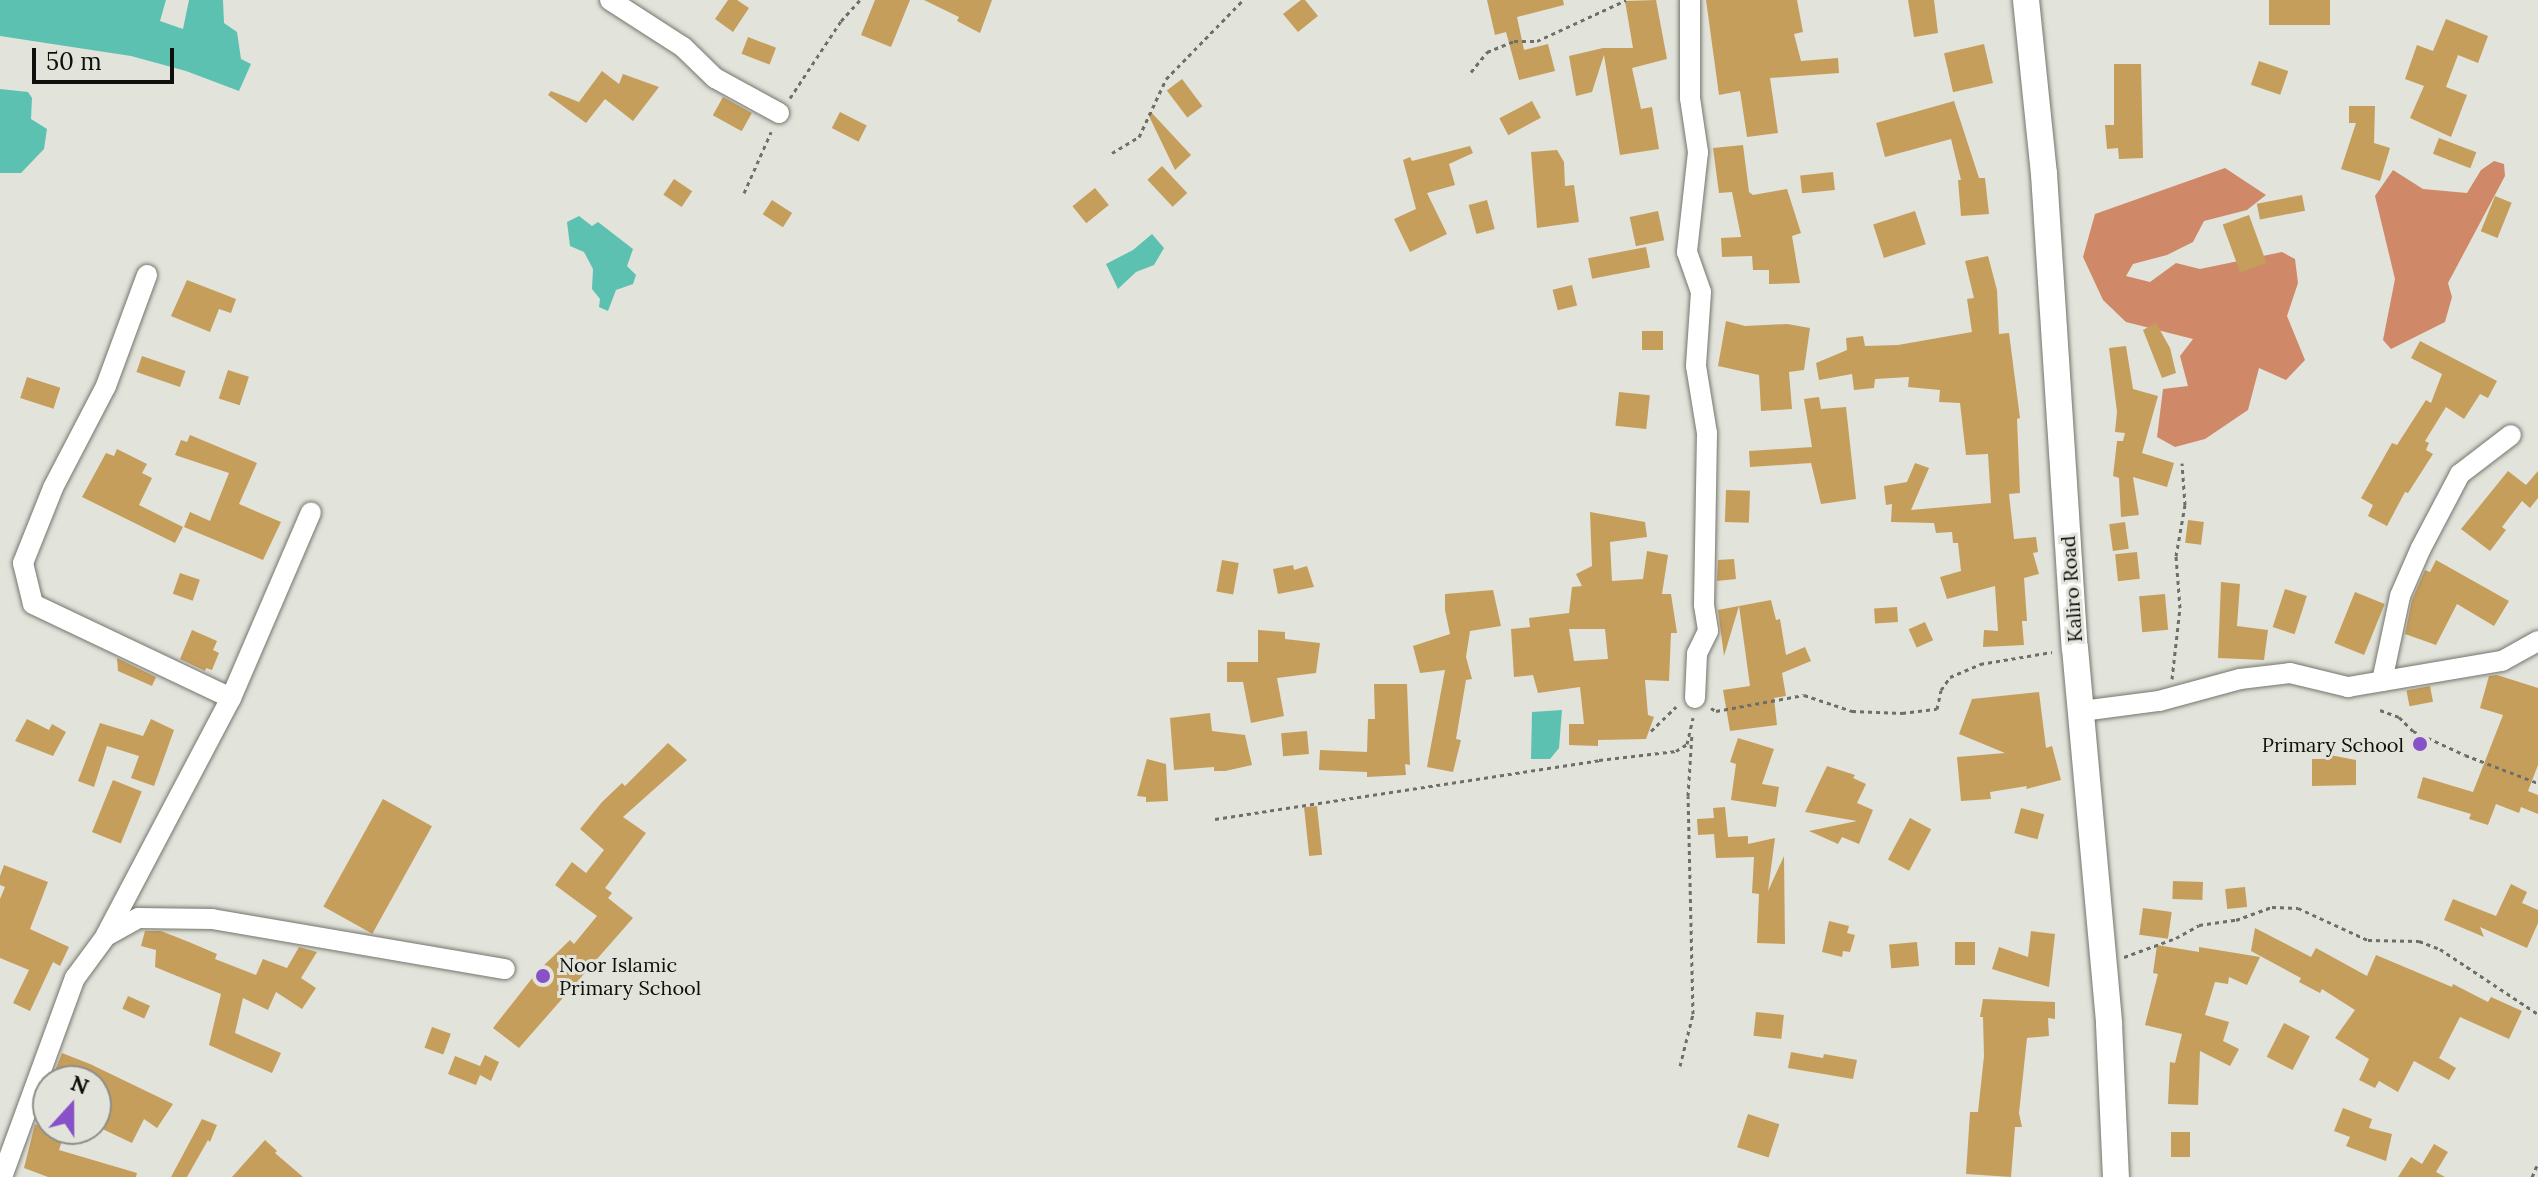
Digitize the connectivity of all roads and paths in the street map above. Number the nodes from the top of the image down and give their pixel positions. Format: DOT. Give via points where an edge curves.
graph roads {
  1 [pos="610,0"];
  2 [pos="860,0"];
  3 [pos="1243,0"];
  4 [pos="1626,0"];
  5 [pos="1690,0"];
  6 [pos="2026,0"];
  7 [pos="1471,72"];
  8 [pos="779,113"];
  9 [pos="1112,153"];
  10 [pos="744,193"];
  11 [pos="147,275"];
  12 [pos="2511,435"];
  13 [pos="2182,463"];
  14 [pos="311,512"];
  15 [pos="2538,641"];
  16 [pos="2075,648"];
  17 [pos="2382,681"];
  18 [pos="231,698"];
  19 [pos="1695,698"];
  20 [pos="2171,699"];
  21 [pos="2380,710"];
  22 [pos="2082,711"];
  23 [pos="1692,730"];
  24 [pos="1651,731"];
  25 [pos="2538,783"];
  26 [pos="1215,819"];
  27 [pos="106,936"];
  28 [pos="2101,967"];
  29 [pos="505,969"];
  30 [pos="2538,1014"];
  31 [pos="1680,1066"];
  32 [pos="2538,1163"];
  33 [pos="2,1177"];
  34 [pos="2116,1177"];
  35 [pos="2532,1177"];
  1 -- 8 [label="street" via="683,47 715,78"];
  2 -- 8 [label="path"];
  3 -- 9 [label="path" via="1166,79 1139,137"];
  4 -- 7 [label="path" via="1537,41 1514,41 1487,52"];
  5 -- 19 [label="street" via="1690,98 1698,152 1687,252 1701,292 1696,366 1707,433 1708,631 1697,654"];
  6 -- 16 [label="main road, Kaliro Road" via="2044,174"];
  8 -- 10 [label="path"];
  11 -- 18 [label="street" via="106,386 53,488 23,563 33,604"];
  12 -- 17 [label="street" via="2460,474 2421,548 2400,596"];
  13 -- 20 [label="path" via="2185,505 2176,556 2180,608"];
  14 -- 18 [label="street"];
  15 -- 17 [label="street" via="2502,661"];
  16 -- 19 [label="path" via="1980,664 1950,677 1937,709 1852,711 1804,695 1716,711"];
  16 -- 22 [label="main road, Kaliro Road"];
  17 -- 20 [label="street" via="2348,687 2290,673 2240,679"];
  18 -- 27 [label="street"];
  19 -- 23 [label="path"];
  19 -- 24 [label="path" via="1676,706"];
  20 -- 22 [label="street"];
  21 -- 25 [label="path" via="2465,755"];
  22 -- 28 [label="main road, Kaliro Road"];
  23 -- 26 [label="path" via="1687,744 1676,751"];
  23 -- 31 [label="path" via="1688,796 1693,1014"];
  27 -- 29 [label="street" via="138,918 212,919"];
  27 -- 33 [label="street" via="75,978"];
  28 -- 30 [label="path" via="2199,925 2236,920 2272,907 2298,908 2368,940 2419,941 2440,949"];
  28 -- 34 [label="main road, Kaliro Road"];
  32 -- 35 [label="path"];
}
